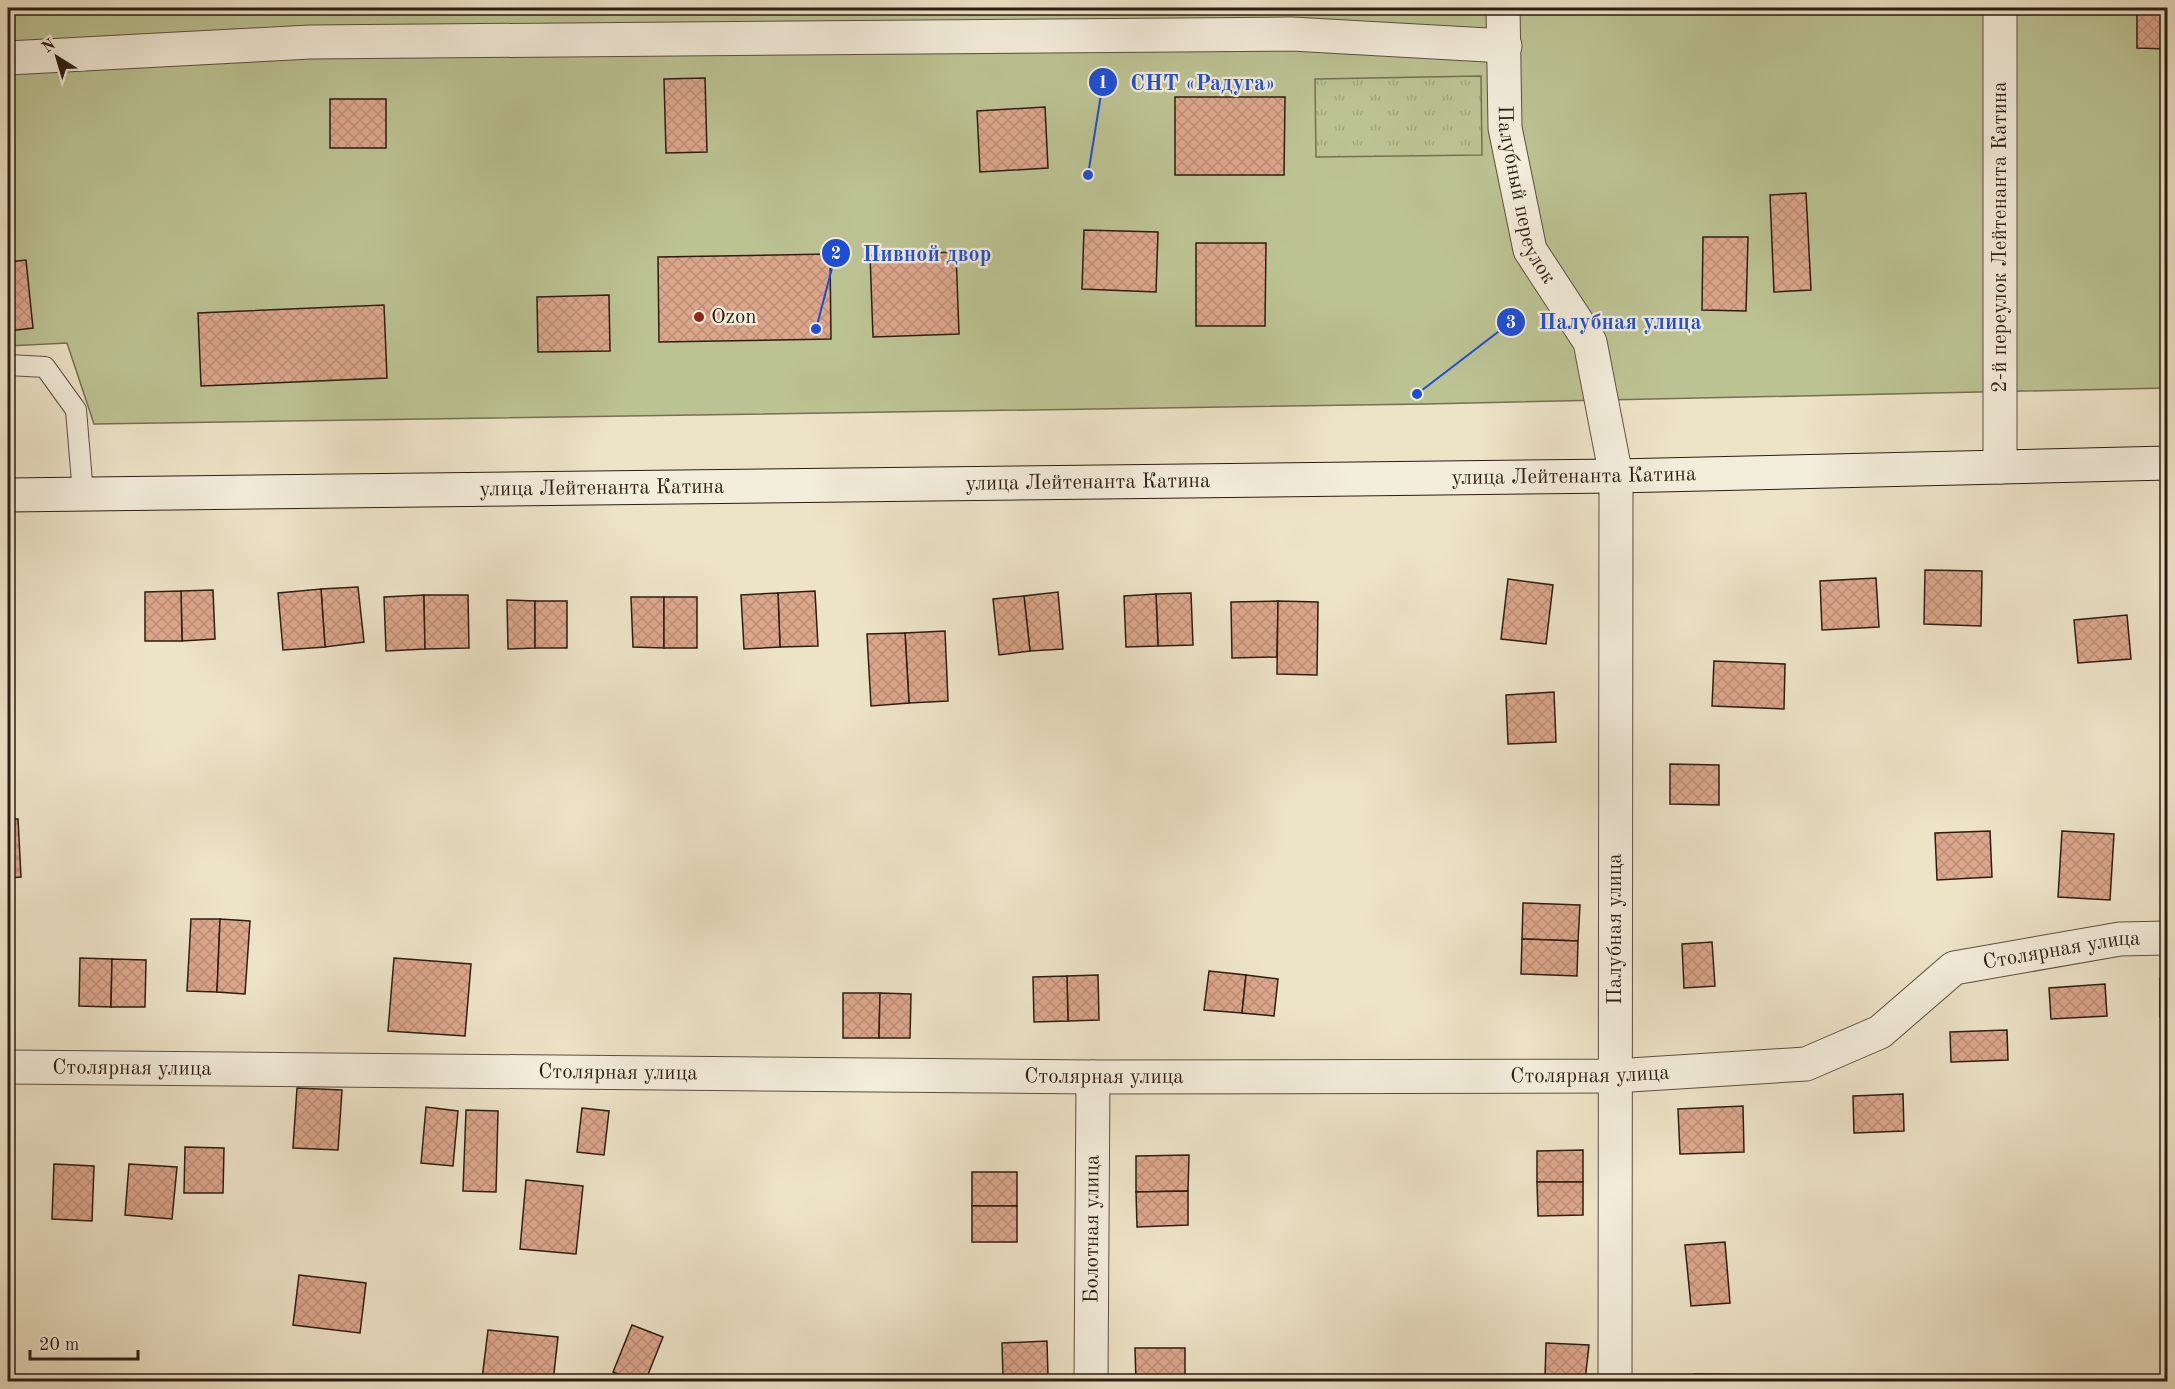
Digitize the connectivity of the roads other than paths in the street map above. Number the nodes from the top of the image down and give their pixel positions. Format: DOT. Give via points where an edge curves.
graph roads {
  1 [pos="1503,8"];
  2 [pos="2000,8"];
  3 [pos="1505,46"];
  4 [pos="8,58"];
  5 [pos="8,365"];
  6 [pos="2168,463"];
  7 [pos="2000,467"];
  8 [pos="1617,476"];
  9 [pos="83,494"];
  10 [pos="8,495"];
  11 [pos="2168,938"];
  12 [pos="8,1067"];
  13 [pos="1614,1076"];
  14 [pos="1093,1077"];
  15 [pos="1091,1382"];
  16 [pos="1615,1382"];
  1 -- 3 [label="street, Палубный переулок"];
  2 -- 7 [label="street, 2-й переулок Лейтенанта Катина"];
  3 -- 4 [label="street" via="1268,34 310,42"];
  3 -- 8 [label="street, Палубный переулок" via="1505,128 1530,250 1590,342"];
  5 -- 9 [label="lane" via="45,367 76,410"];
  6 -- 7 [label="street, улица Лейтенанта Катина"];
  7 -- 8 [label="street, улица Лейтенанта Катина"];
  8 -- 9 [label="street, улица Лейтенанта Катина"];
  8 -- 13 [label="street, Палубная улица"];
  9 -- 10 [label="street, улица Лейтенанта Катина"];
  11 -- 13 [label="street, Столярная улица" via="2120,939 1954,968 1880,1032 1806,1064"];
  12 -- 14 [label="street, Столярная улица"];
  13 -- 14 [label="street, Столярная улица"];
  13 -- 16 [label="street, Палубная улица"];
  14 -- 15 [label="street, Болотная улица"];
}
